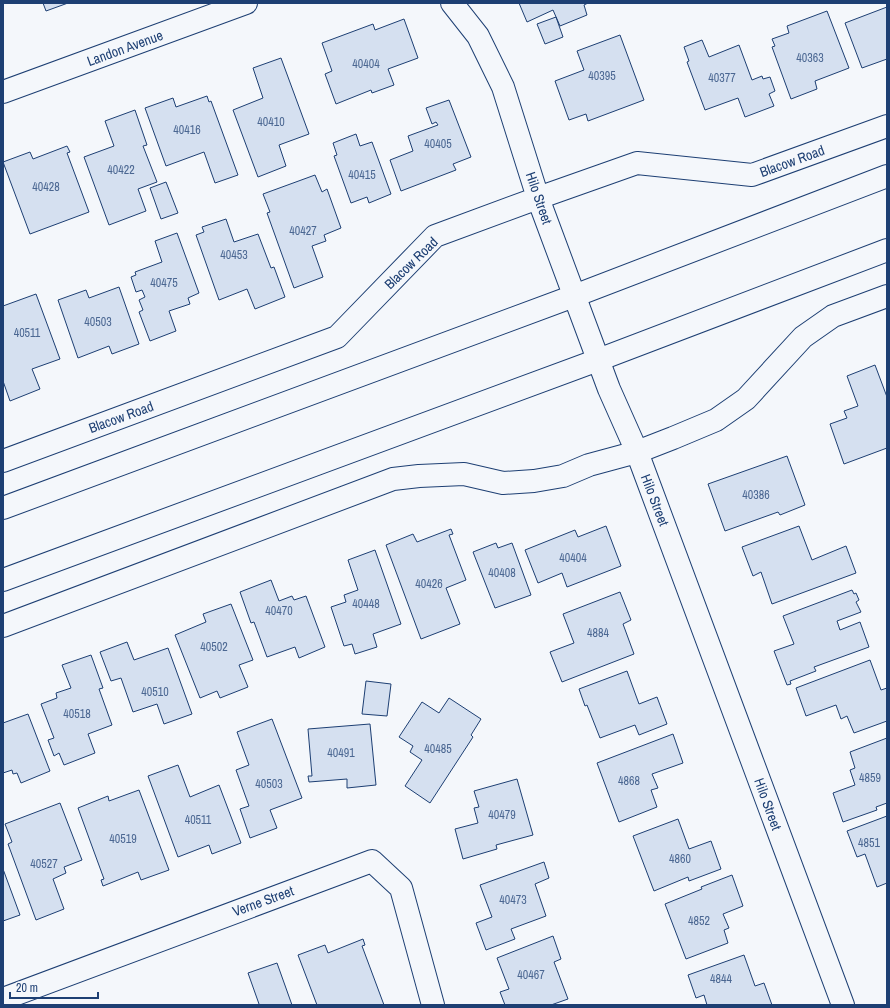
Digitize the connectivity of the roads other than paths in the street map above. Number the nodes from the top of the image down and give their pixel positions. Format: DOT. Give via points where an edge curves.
graph roads {
  1 [pos="246,3"];
  2 [pos="452,3"];
  3 [pos="3,92"];
  4 [pos="887,126"];
  5 [pos="887,176"];
  6 [pos="538,198"];
  7 [pos="887,250"];
  8 [pos="574,296"];
  9 [pos="887,296"];
  10 [pos="598,360"];
  11 [pos="637,452"];
  12 [pos="3,461"];
  13 [pos="3,508"];
  14 [pos="3,580"];
  15 [pos="3,626"];
  16 [pos="3,998"];
  17 [pos="433,1005"];
  18 [pos="843,1005"];
  1 -- 3 [label="street, Landon Avenue"];
  2 -- 6 [label="street, Hilo Street" via="478,36 503,87"];
  4 -- 6 [label="street, Blacow Road" via="752,175 637,163"];
  5 -- 8 [label="street"];
  6 -- 8 [label="street, Hilo Street"];
  6 -- 12 [label="street, Blacow Road" via="435,236 337,337"];
  7 -- 10 [label="street"];
  8 -- 10 [label="street, Hilo Street"];
  8 -- 13 [label="street"];
  9 -- 11 [label="street" via="833,316 803,337 746,399 716,420"];
  10 -- 11 [label="street, Hilo Street" via="608,389"];
  10 -- 14 [label="street"];
  11 -- 15 [label="street" via="563,476 534,481 503,482 464,474 393,479"];
  11 -- 18 [label="street, Hilo Street"];
  16 -- 17 [label="street, Verne Street" via="372,861 401,888"];
}
